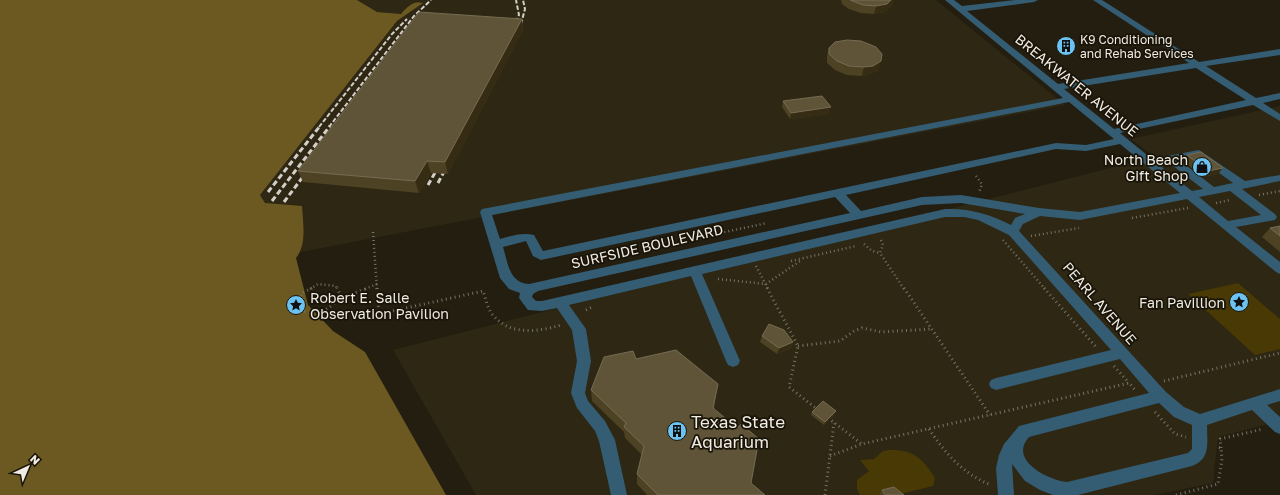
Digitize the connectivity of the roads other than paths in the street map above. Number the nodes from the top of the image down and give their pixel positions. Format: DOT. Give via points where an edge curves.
graph roads {
  1 [pos="949,0"];
  2 [pos="1034,0"];
  3 [pos="1097,0"];
  4 [pos="960,9"];
  5 [pos="1280,52"];
  6 [pos="1196,66"];
  7 [pos="1056,87"];
  8 [pos="1280,96"];
  9 [pos="1071,99"];
  10 [pos="1254,102"];
  11 [pos="1280,118"];
  12 [pos="1112,132"];
  13 [pos="1122,140"];
  14 [pos="1170,159"];
  15 [pos="1149,163"];
  16 [pos="1280,178"];
  17 [pos="1238,186"];
  18 [pos="1211,190"];
  19 [pos="838,193"];
  20 [pos="1188,195"];
  21 [pos="1039,212"];
  22 [pos="858,215"];
  23 [pos="1226,225"];
  24 [pos="1013,232"];
  25 [pos="495,245"];
  26 [pos="1280,269"];
  27 [pos="698,276"];
  28 [pos="531,289"];
  29 [pos="560,302"];
  30 [pos="1123,353"];
  31 [pos="733,361"];
  32 [pos="996,384"];
  33 [pos="1280,395"];
  34 [pos="1161,396"];
  35 [pos="1254,403"];
  36 [pos="1199,421"];
  37 [pos="1279,426"];
  38 [pos="1014,443"];
  39 [pos="1002,491"];
  40 [pos="1063,492"];
  41 [pos="619,495"];
  1 -- 4 [label="street, BREAKWATER AVENUE"];
  2 -- 4 [label="street"];
  3 -- 6 [label="street"];
  4 -- 7 [label="street, BREAKWATER AVENUE"];
  5 -- 6 [label="street"];
  6 -- 7 [label="street"];
  6 -- 10 [label="street"];
  7 -- 9 [label="street, BREAKWATER AVENUE"];
  8 -- 10 [label="street"];
  9 -- 12 [label="street, BREAKWATER AVENUE"];
  9 -- 25 [label="street" via="486,212"];
  10 -- 11 [label="street"];
  10 -- 12 [label="street"];
  12 -- 13 [label="street, BREAKWATER AVENUE"];
  13 -- 15 [label="street, BREAKWATER AVENUE"];
  13 -- 19 [label="street" via="1086,148 1056,146"];
  14 -- 15 [label="street"];
  14 -- 17 [label="street" via="1199,153"];
  14 -- 18 [label="street"];
  15 -- 20 [label="street, BREAKWATER AVENUE"];
  16 -- 17 [label="street, SURFSIDE BOULEVARD"];
  17 -- 18 [label="street, SURFSIDE BOULEVARD"];
  17 -- 23 [label="street" via="1271,217"];
  18 -- 20 [label="street, SURFSIDE BOULEVARD"];
  19 -- 22 [label="street"];
  19 -- 25 [label="street" via="541,256 530,238"];
  20 -- 21 [label="street, SURFSIDE BOULEVARD" via="1080,216"];
  20 -- 23 [label="street, BREAKWATER AVENUE"];
  21 -- 22 [label="street, SURFSIDE BOULEVARD" via="981,202 941,200 922,201"];
  21 -- 24 [label="street" via="1019,221"];
  22 -- 28 [label="street, SURFSIDE BOULEVARD"];
  23 -- 26 [label="street, BREAKWATER AVENUE"];
  24 -- 27 [label="street" via="990,219 966,213 945,213"];
  24 -- 30 [label="street, PEARL AVENUE"];
  25 -- 28 [label="street" via="506,278 520,289"];
  27 -- 29 [label="street"];
  27 -- 31 [label="street"];
  28 -- 29 [label="street" via="525,298 533,306"];
  29 -- 41 [label="street" via="579,329 584,361 578,393 582,404 600,426 607,440"];
  30 -- 32 [label="street"];
  30 -- 34 [label="street, PEARL AVENUE"];
  33 -- 35 [label="street"];
  34 -- 36 [label="street, PEARL AVENUE" via="1179,412"];
  34 -- 38 [label="street" via="1024,431"];
  35 -- 36 [label="street"];
  35 -- 37 [label="street"];
  36 -- 40 [label="street" via="1200,452 1192,459"];
  38 -- 39 [label="street" via="1004,459"];
  38 -- 40 [label="street" via="1018,461 1034,479"];
}
